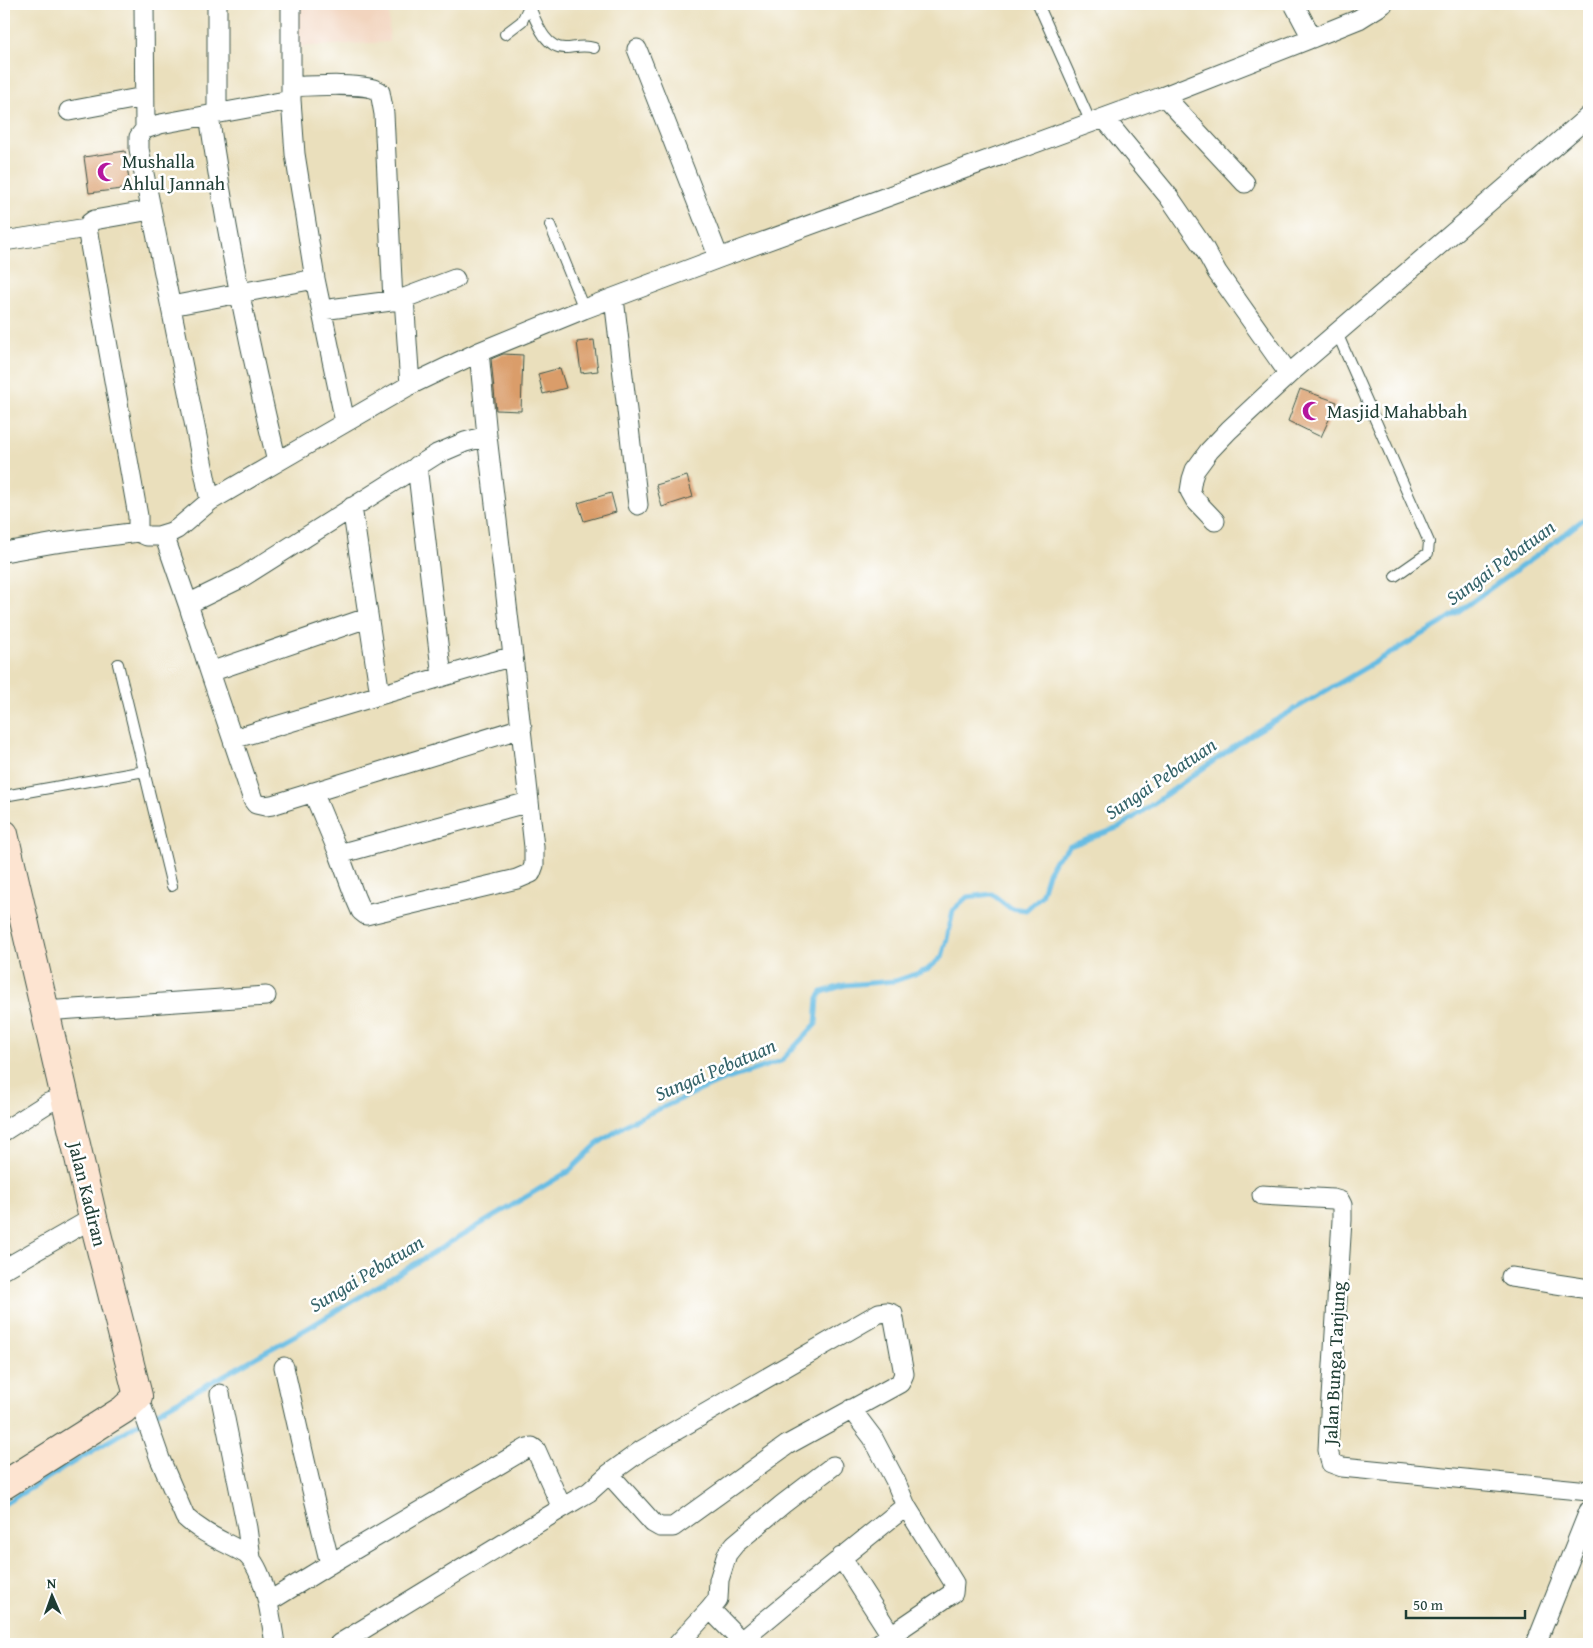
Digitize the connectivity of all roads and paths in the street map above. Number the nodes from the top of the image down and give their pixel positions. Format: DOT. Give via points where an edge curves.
graph roads {
  1 [pos="144,4"];
  2 [pos="217,4"];
  3 [pos="291,4"];
  4 [pos="1038,4"];
  5 [pos="1294,4"];
  6 [pos="1383,4"];
  7 [pos="530,6"];
  8 [pos="505,34"];
  9 [pos="1312,38"];
  10 [pos="594,48"];
  11 [pos="637,49"];
  12 [pos="291,93"];
  13 [pos="1164,96"];
  14 [pos="144,97"];
  15 [pos="70,111"];
  16 [pos="213,114"];
  17 [pos="1589,116"];
  18 [pos="1098,121"];
  19 [pos="145,129"];
  20 [pos="1245,183"];
  21 [pos="151,210"];
  22 [pos="550,225"];
  23 [pos="87,228"];
  24 [pos="4,241"];
  25 [pos="719,258"];
  26 [pos="315,279"];
  27 [pos="455,279"];
  28 [pos="239,294"];
  29 [pos="614,298"];
  30 [pos="398,300"];
  31 [pos="171,306"];
  32 [pos="584,308"];
  33 [pos="322,310"];
  34 [pos="1337,333"];
  35 [pos="479,352"];
  36 [pos="1289,374"];
  37 [pos="410,385"];
  38 [pos="345,422"];
  39 [pos="487,436"];
  40 [pos="276,462"];
  41 [pos="417,466"];
  42 [pos="210,501"];
  43 [pos="638,505"];
  44 [pos="352,507"];
  45 [pos="1215,521"];
  46 [pos="138,532"];
  47 [pos="164,535"];
  48 [pos="4,552"];
  49 [pos="1395,576"];
  50 [pos="188,604"];
  51 [pos="367,618"];
  52 [pos="513,656"];
  53 [pos="118,664"];
  54 [pos="210,672"];
  55 [pos="442,677"];
  56 [pos="380,694"];
  57 [pos="522,728"];
  58 [pos="233,739"];
  59 [pos="145,771"];
  60 [pos="313,792"];
  61 [pos="4,796"];
  62 [pos="528,802"];
  63 [pos="4,834"];
  64 [pos="339,854"];
  65 [pos="172,886"];
  66 [pos="266,996"];
  67 [pos="44,1011"];
  68 [pos="64,1096"];
  69 [pos="4,1131"];
  70 [pos="1262,1195"];
  71 [pos="93,1218"];
  72 [pos="4,1268"];
  73 [pos="1511,1277"];
  74 [pos="1589,1289"];
  75 [pos="284,1367"];
  76 [pos="220,1394"];
  77 [pos="138,1396"];
  78 [pos="851,1409"];
  79 [pos="834,1466"];
  80 [pos="609,1474"];
  81 [pos="4,1485"];
  82 [pos="1589,1491"];
  83 [pos="906,1506"];
  84 [pos="562,1508"];
  85 [pos="1589,1511"];
  86 [pos="251,1558"];
  87 [pos="841,1558"];
  88 [pos="330,1564"];
  89 [pos="268,1602"];
  90 [pos="710,1609"];
  91 [pos="885,1640"];
  92 [pos="742,1643"];
  93 [pos="275,1644"];
  94 [pos="339,1644"];
  95 [pos="678,1644"];
  96 [pos="1536,1644"];
  1 -- 14 [label="street"];
  2 -- 16 [label="street"];
  3 -- 12 [label="street"];
  4 -- 18 [label="lane"];
  5 -- 9 [label="street"];
  6 -- 9 [label="street"];
  7 -- 8 [label="lane" via="522,21"];
  7 -- 10 [label="lane" via="549,42 560,48"];
  9 -- 13 [label="street"];
  11 -- 25 [label="street"];
  12 -- 16 [label="street"];
  12 -- 26 [label="street" via="296,154"];
  12 -- 30 [label="street" via="359,86 380,92"];
  13 -- 18 [label="street"];
  13 -- 20 [label="street"];
  14 -- 15 [label="street"];
  14 -- 19 [label="street"];
  16 -- 19 [label="street"];
  16 -- 28 [label="street"];
  17 -- 34 [label="street"];
  18 -- 25 [label="street"];
  18 -- 36 [label="street" via="1169,197"];
  19 -- 21 [label="street" via="140,133 138,142"];
  21 -- 23 [label="street" via="94,220"];
  21 -- 31 [label="street"];
  22 -- 32 [label="lane"];
  23 -- 24 [label="street"];
  23 -- 46 [label="street" via="138,516"];
  25 -- 29 [label="street"];
  26 -- 28 [label="street"];
  26 -- 33 [label="street"];
  27 -- 30 [label="street"];
  28 -- 31 [label="street"];
  28 -- 40 [label="street"];
  29 -- 32 [label="street"];
  29 -- 43 [label="street"];
  30 -- 33 [label="street"];
  30 -- 37 [label="street"];
  31 -- 42 [label="street"];
  32 -- 35 [label="street"];
  33 -- 38 [label="street"];
  34 -- 36 [label="street"];
  34 -- 49 [label="lane" via="1429,542 1428,553"];
  35 -- 37 [label="street"];
  35 -- 39 [label="street"];
  36 -- 45 [label="street" via="1229,430 1196,470 1190,486 1192,495"];
  37 -- 38 [label="street"];
  38 -- 40 [label="street"];
  39 -- 41 [label="street" via="450,447"];
  39 -- 52 [label="street"];
  40 -- 42 [label="street"];
  41 -- 44 [label="street"];
  41 -- 55 [label="street"];
  42 -- 47 [label="street" via="177,529"];
  44 -- 50 [label="street" via="241,578"];
  44 -- 51 [label="street"];
  46 -- 47 [label="street" via="147,536"];
  46 -- 48 [label="street"];
  47 -- 50 [label="street"];
  50 -- 54 [label="street"];
  51 -- 54 [label="street"];
  51 -- 56 [label="street"];
  52 -- 55 [label="street"];
  52 -- 57 [label="street"];
  53 -- 59 [label="lane"];
  54 -- 58 [label="street"];
  55 -- 56 [label="street"];
  56 -- 58 [label="street"];
  57 -- 60 [label="street"];
  57 -- 62 [label="street"];
  58 -- 60 [label="street" via="256,804 272,806"];
  59 -- 61 [label="lane"];
  59 -- 65 [label="lane"];
  60 -- 64 [label="street"];
  62 -- 64 [label="street"];
  62 -- 64 [label="street" via="534,869 527,876 366,915 361,911"];
  63 -- 67 [label="street, Jalan Kadiran"];
  66 -- 67 [label="street"];
  67 -- 68 [label="street, Jalan Kadiran"];
  68 -- 69 [label="street"];
  68 -- 71 [label="street, Jalan Kadiran"];
  70 -- 82 [label="street, Jalan Bunga Tanjung" via="1333,1199 1342,1205 1328,1450 1331,1463 1342,1467"];
  71 -- 72 [label="street"];
  71 -- 77 [label="street, Jalan Kadiran"];
  73 -- 74 [label="street"];
  75 -- 88 [label="street"];
  76 -- 86 [label="street"];
  77 -- 81 [label="street" via="122,1410"];
  77 -- 86 [label="street" via="185,1517 210,1536"];
  78 -- 80 [label="street" via="787,1445 673,1527 660,1528 653,1524"];
  78 -- 80 [label="street" via="902,1380 904,1374 896,1326 890,1312 879,1313 708,1410"];
  78 -- 83 [label="street" via="873,1438"];
  79 -- 90 [label="street" via="735,1544 727,1554 719,1580 718,1599"];
  80 -- 84 [label="street" via="579,1499"];
  83 -- 87 [label="street"];
  83 -- 91 [label="street" via="954,1583 953,1593"];
  84 -- 88 [label="street" via="536,1450 530,1447"];
  84 -- 94 [label="street"];
  85 -- 96 [label="street"];
  86 -- 89 [label="street"];
  87 -- 91 [label="street"];
  87 -- 92 [label="street"];
  88 -- 89 [label="street"];
  89 -- 93 [label="street"];
  90 -- 92 [label="street"];
  90 -- 95 [label="street"];
}
